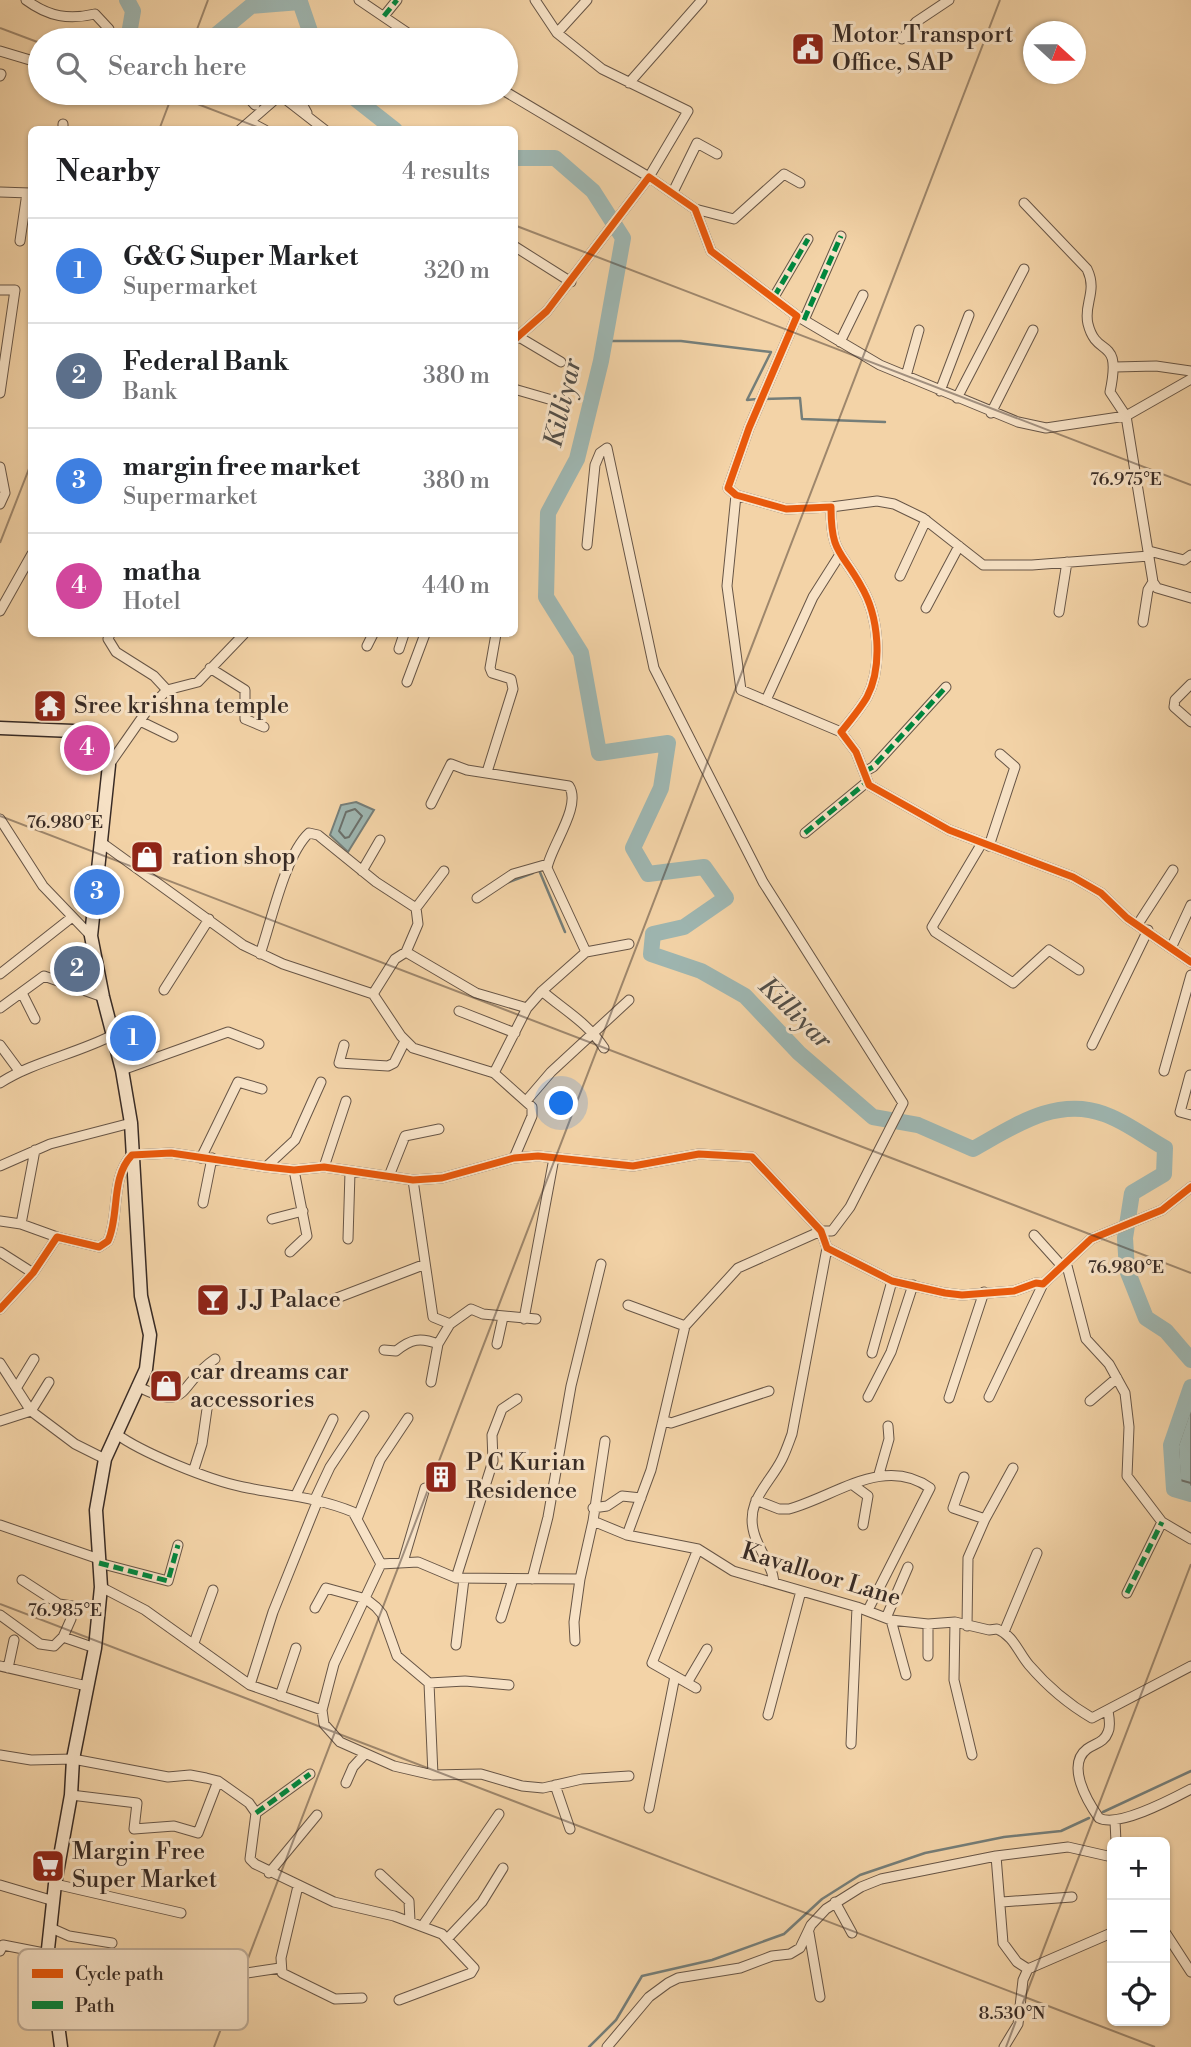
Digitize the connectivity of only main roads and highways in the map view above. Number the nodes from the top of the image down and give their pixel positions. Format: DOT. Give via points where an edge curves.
graph roads {
  1 [pos="0,728"];
  2 [pos="49,1949"];
  1 -- 2 [label="main road" via="73,731 93,738 109,765 91,936 131,1122 141,1296 149,1335 146,1369 105,1459 96,1510 101,1587 95,1648 73,1759"];
}
